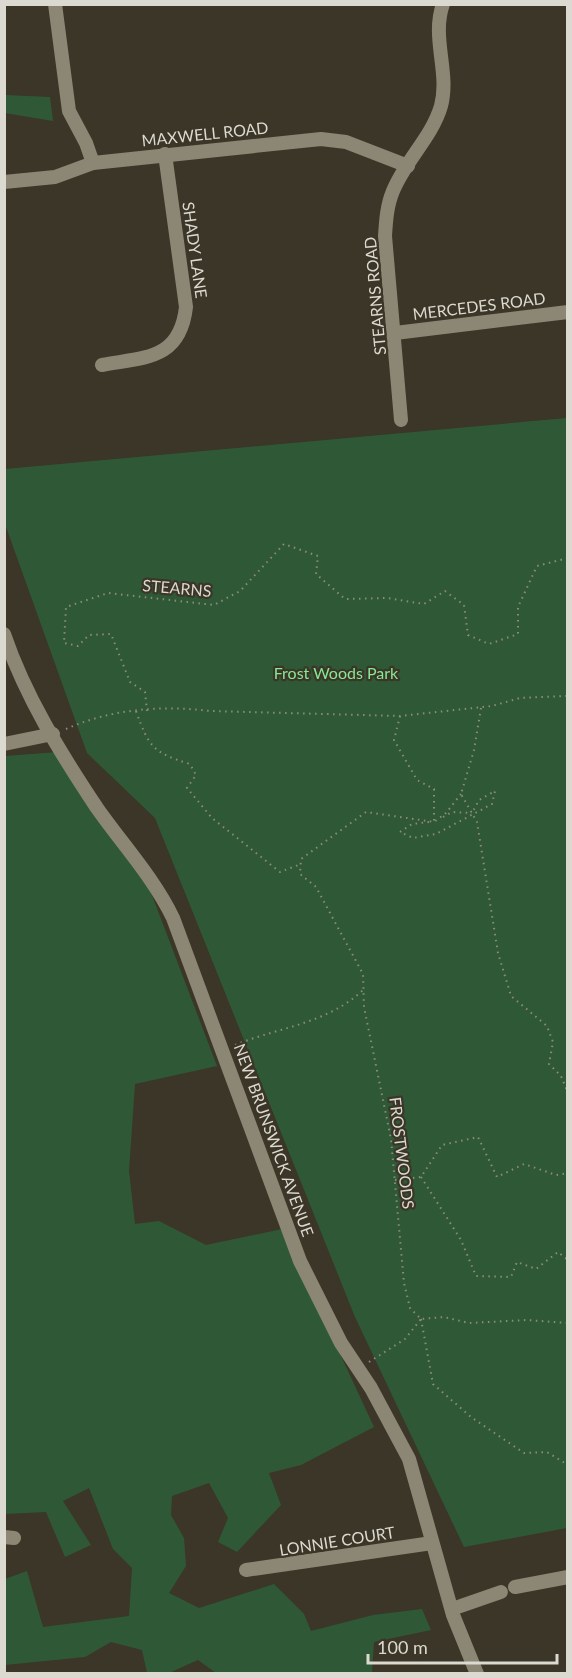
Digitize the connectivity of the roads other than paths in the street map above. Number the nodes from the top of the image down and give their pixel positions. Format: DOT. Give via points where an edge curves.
graph roads {
  1 [pos="55,4"];
  2 [pos="443,4"];
  3 [pos="165,154"];
  4 [pos="93,163"];
  5 [pos="408,166"];
  6 [pos="4,182"];
  7 [pos="567,312"];
  8 [pos="395,333"];
  9 [pos="102,366"];
  10 [pos="401,420"];
  11 [pos="4,634"];
  12 [pos="53,734"];
  13 [pos="4,744"];
  14 [pos="432,1543"];
  15 [pos="246,1570"];
  16 [pos="567,1577"];
  17 [pos="452,1609"];
  18 [pos="477,1674"];
  1 -- 4 [label="street" via="69,111"];
  2 -- 5 [label="street, STEARNS ROAD" via="438,24 441,106"];
  3 -- 4 [label="street, MAXWELL ROAD"];
  3 -- 5 [label="street, MAXWELL ROAD" via="321,139 346,142"];
  3 -- 9 [label="street, SHADY LANE" via="186,307 184,325 179,338 157,354"];
  4 -- 6 [label="street, MAXWELL ROAD" via="55,177"];
  5 -- 8 [label="street, STEARNS ROAD" via="394,189 384,236"];
  7 -- 8 [label="street, MERCEDES ROAD"];
  8 -- 10 [label="street, STEARNS ROAD"];
  11 -- 12 [label="street, NEW BRUNSWICK AVENUE" via="32,700"];
  12 -- 13 [label="street"];
  12 -- 14 [label="street, NEW BRUNSWICK AVENUE" via="98,808 161,894 194,971 300,1261 341,1343 409,1459"];
  14 -- 15 [label="street, LONNIE COURT"];
  14 -- 17 [label="street, NEW BRUNSWICK AVENUE"];
  16 -- 17 [label="street" via="508,1590"];
  17 -- 18 [label="street, NEW BRUNSWICK AVENUE"];
}
